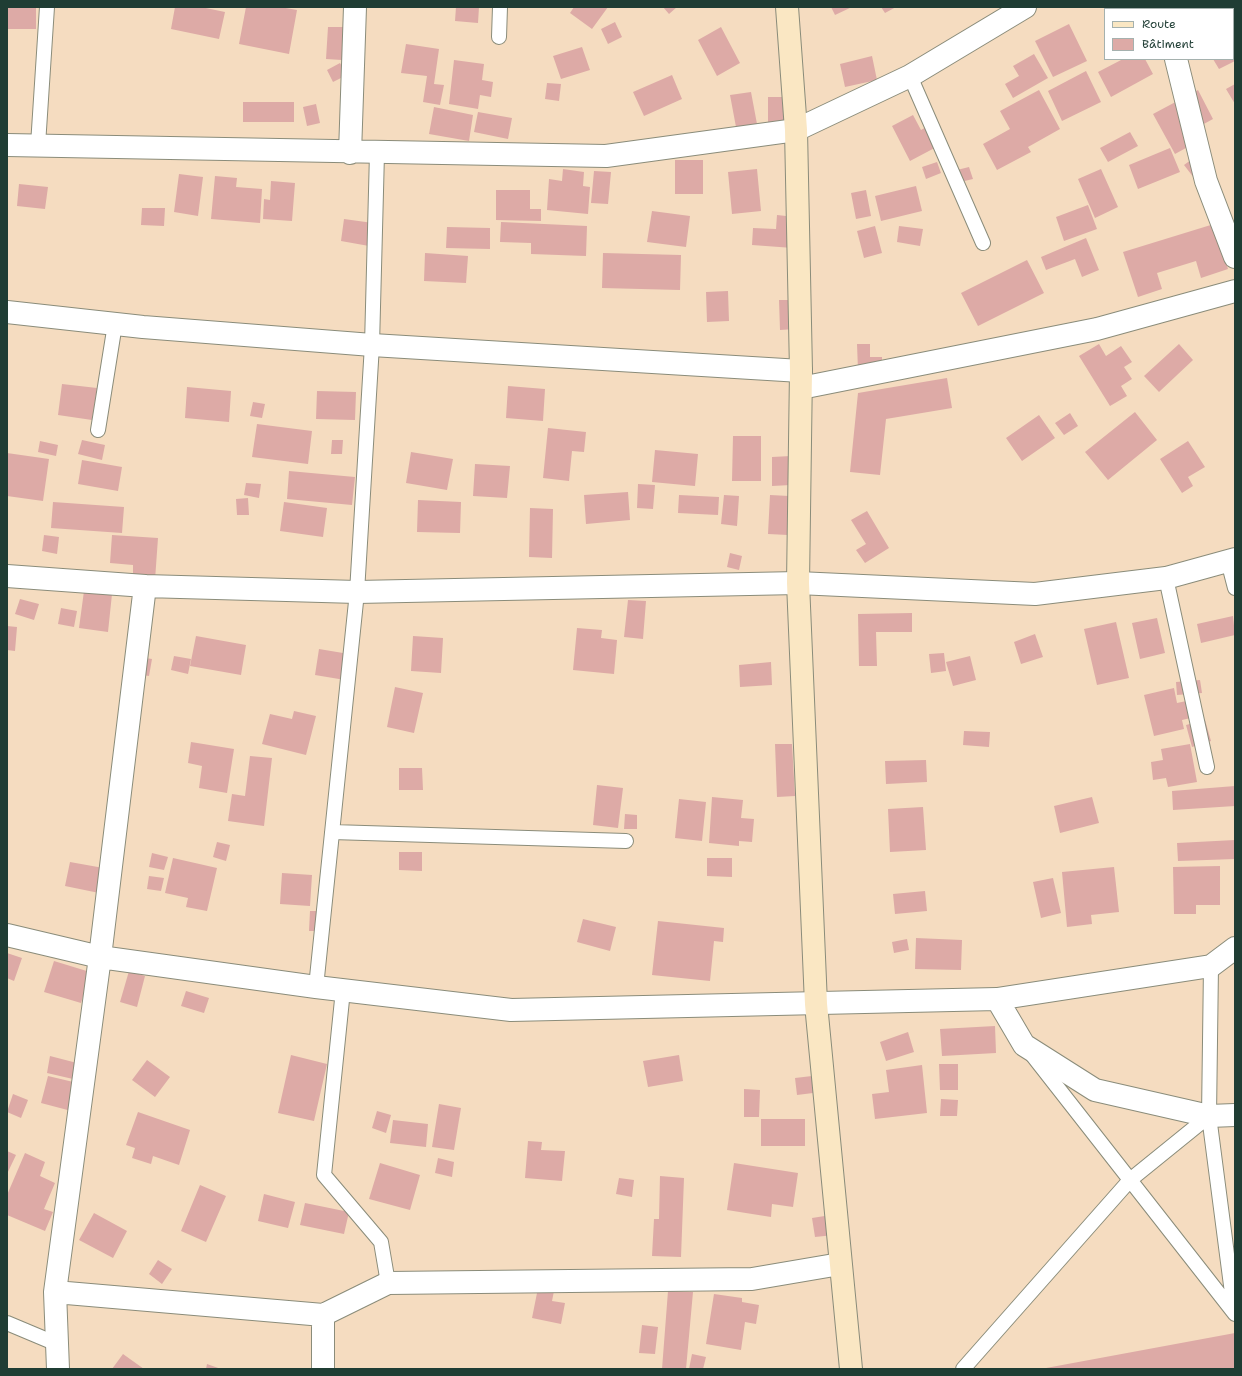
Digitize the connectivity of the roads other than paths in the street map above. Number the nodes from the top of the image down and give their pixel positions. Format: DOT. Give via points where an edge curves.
graph roads {
  1 [pos="47,7"];
  2 [pos="356,7"];
  3 [pos="500,7"];
  4 [pos="787,7"];
  5 [pos="1025,7"];
  6 [pos="499,37"];
  7 [pos="1176,60"];
  8 [pos="910,76"];
  9 [pos="796,130"];
  10 [pos="7,145"];
  11 [pos="38,145"];
  12 [pos="350,152"];
  13 [pos="377,153"];
  14 [pos="982,243"];
  15 [pos="1235,257"];
  16 [pos="1235,291"];
  17 [pos="7,312"];
  18 [pos="115,324"];
  19 [pos="372,345"];
  20 [pos="801,379"];
  21 [pos="98,430"];
  22 [pos="1231,560"];
  23 [pos="7,576"];
  24 [pos="1166,578"];
  25 [pos="798,583"];
  26 [pos="145,586"];
  27 [pos="1235,588"];
  28 [pos="357,592"];
  29 [pos="1207,767"];
  30 [pos="332,832"];
  31 [pos="626,841"];
  32 [pos="7,934"];
  33 [pos="1235,948"];
  34 [pos="100,957"];
  35 [pos="1211,966"];
  36 [pos="316,987"];
  37 [pos="343,990"];
  38 [pos="997,999"];
  39 [pos="816,1004"];
  40 [pos="1024,1045"];
  41 [pos="1235,1114"];
  42 [pos="1209,1116"];
  43 [pos="1130,1180"];
  44 [pos="840,1264"];
  45 [pos="388,1283"];
  46 [pos="55,1292"];
  47 [pos="1235,1299"];
  48 [pos="1235,1314"];
  49 [pos="323,1315"];
  50 [pos="7,1323"];
  51 [pos="57,1344"];
  52 [pos="58,1369"];
  53 [pos="323,1369"];
  54 [pos="851,1369"];
  55 [pos="963,1369"];
  1 -- 11 [label="lane"];
  2 -- 12 [label="street"];
  3 -- 6 [label="lane"];
  4 -- 9 [label="street"];
  5 -- 8 [label="street"];
  7 -- 15 [label="street" via="1206,180"];
  8 -- 9 [label="street"];
  8 -- 14 [label="lane"];
  9 -- 13 [label="street" via="606,156"];
  9 -- 20 [label="street"];
  10 -- 11 [label="street"];
  11 -- 12 [label="street"];
  12 -- 13 [label="street"];
  13 -- 19 [label="lane"];
  16 -- 20 [label="street" via="1097,329"];
  17 -- 18 [label="street"];
  18 -- 19 [label="street"];
  18 -- 21 [label="lane"];
  19 -- 20 [label="street"];
  19 -- 28 [label="lane"];
  20 -- 25 [label="street"];
  22 -- 24 [label="street"];
  22 -- 27 [label="lane"];
  23 -- 26 [label="street"];
  24 -- 25 [label="street" via="1035,594"];
  24 -- 29 [label="lane"];
  25 -- 28 [label="street"];
  25 -- 39 [label="street"];
  26 -- 28 [label="street"];
  26 -- 34 [label="street"];
  28 -- 30 [label="lane"];
  30 -- 31 [label="lane"];
  30 -- 36 [label="lane"];
  32 -- 34 [label="street"];
  33 -- 35 [label="street"];
  34 -- 36 [label="street"];
  34 -- 46 [label="street"];
  35 -- 38 [label="street"];
  35 -- 42 [label="lane"];
  36 -- 37 [label="street"];
  37 -- 39 [label="street" via="511,1010"];
  37 -- 45 [label="lane" via="324,1176 381,1242"];
  38 -- 39 [label="street"];
  38 -- 40 [label="street"];
  39 -- 44 [label="street"];
  40 -- 42 [label="street" via="1095,1090"];
  40 -- 43 [label="lane"];
  41 -- 42 [label="street"];
  42 -- 43 [label="lane"];
  42 -- 47 [label="lane" via="1232,1293"];
  43 -- 48 [label="lane"];
  43 -- 55 [label="lane"];
  44 -- 45 [label="street" via="752,1279"];
  44 -- 54 [label="street"];
  45 -- 49 [label="street"];
  46 -- 49 [label="street"];
  46 -- 51 [label="street"];
  49 -- 53 [label="street"];
  50 -- 51 [label="lane"];
  51 -- 52 [label="street"];
}
